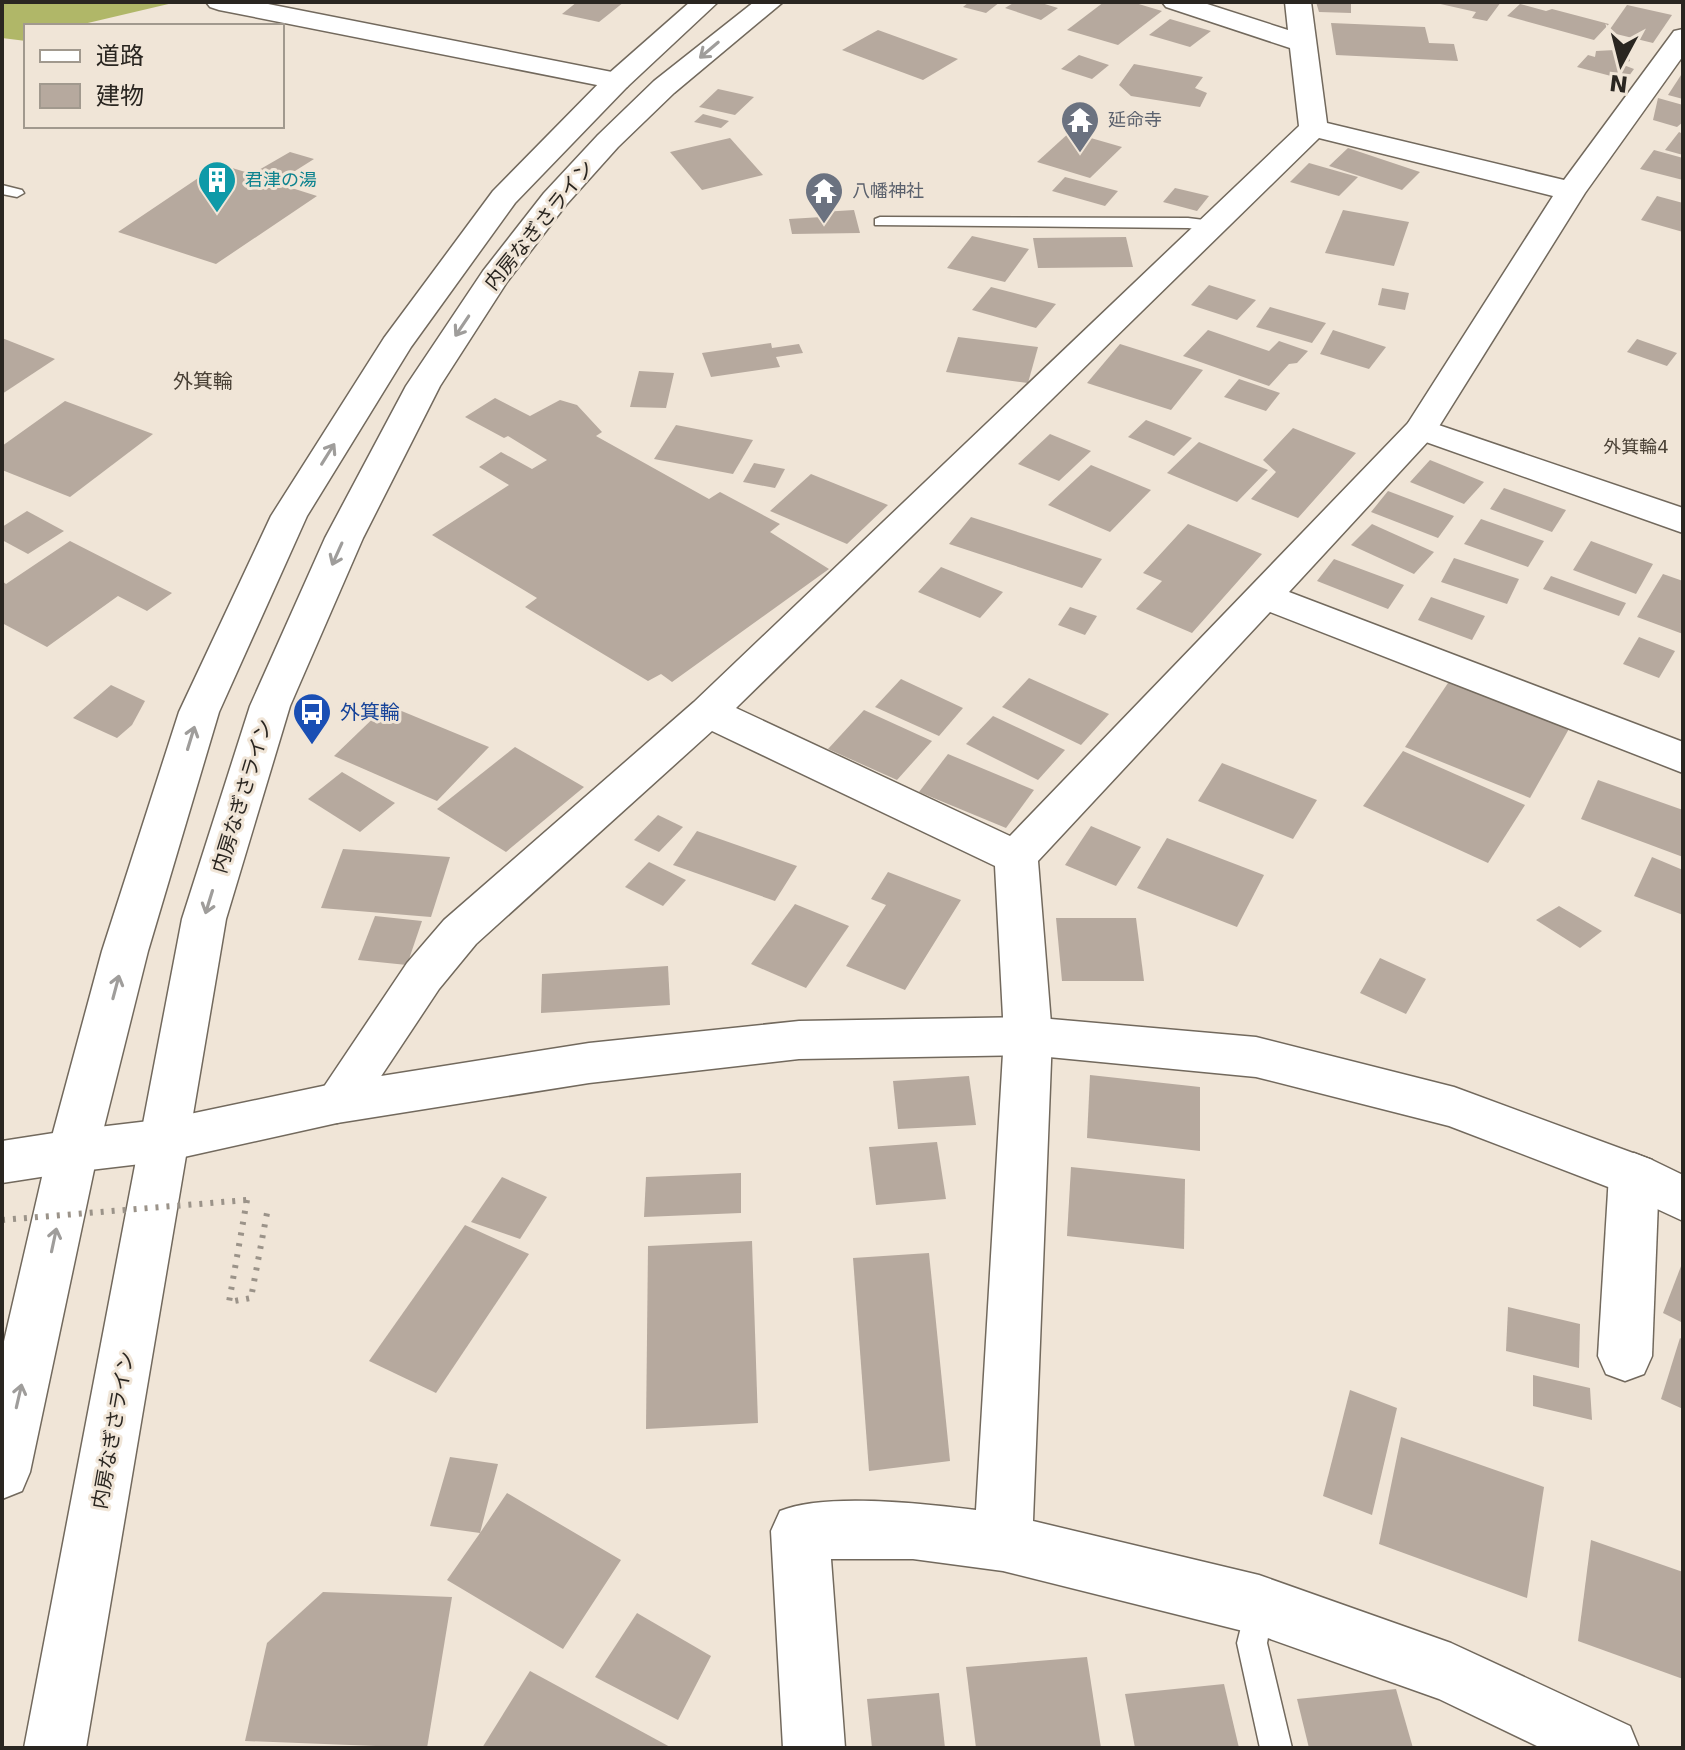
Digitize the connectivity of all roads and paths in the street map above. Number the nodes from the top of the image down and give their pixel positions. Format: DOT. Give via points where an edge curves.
graph roads {
  1 [pos="219,2"];
  2 [pos="705,2"];
  3 [pos="770,2"];
  4 [pos="1175,2"];
  5 [pos="1298,2"];
  6 [pos="1683,37"];
  7 [pos="1303,43"];
  8 [pos="617,81"];
  9 [pos="1313,128"];
  10 [pos="1571,191"];
  11 [pos="880,222"];
  12 [pos="1212,226"];
  13 [pos="1421,429"];
  14 [pos="1683,521"];
  15 [pos="1264,596"];
  16 [pos="708,712"];
  17 [pos="1683,758"];
  18 [pos="1016,857"];
  19 [pos="1028,1036"];
  20 [pos="337,1103"];
  21 [pos="166,1140"];
  22 [pos="73,1151"];
  23 [pos="2,1162"];
  24 [pos="1634,1175"];
  25 [pos="1683,1199"];
  26 [pos="267,1213"];
  27 [pos="2,1220"];
  28 [pos="1625,1356"];
  29 [pos="2,1472"];
  30 [pos="1003,1542"];
  31 [pos="1259,1605"];
  32 [pos="55,1748"];
  33 [pos="814,1748"];
  34 [pos="1276,1748"];
  35 [pos="1608,1748"];
  1 -- 8 [label="main road"];
  2 -- 8 [label="main road, 内房なぎさライン"];
  3 -- 21 [label="main road, 内房なぎさライン, one-way" via="664,87 565,187 494,278 423,386 344,538 270,706 204,919"];
  4 -- 7 [label="main road"];
  5 -- 7 [label="main road"];
  6 -- 10 [label="main road"];
  7 -- 9 [label="main road"];
  22 -- 8 [label="main road, 内房なぎさライン, one-way" via="125,951 199,712 289,516 396,345 504,197"];
  9 -- 10 [label="main road"];
  9 -- 12 [label="main road"];
  10 -- 13 [label="main road"];
  11 -- 12 [label="lane"];
  12 -- 16 [label="main road"];
  13 -- 14 [label="main road"];
  13 -- 15 [label="main road"];
  15 -- 17 [label="main road"];
  15 -- 18 [label="main road"];
  16 -- 18 [label="main road"];
  16 -- 20 [label="main road" via="460,932 423,976"];
  18 -- 19 [label="main road"];
  19 -- 20 [label="main road" via="799,1040 589,1063"];
  19 -- 24 [label="main road" via="1256,1057 1454,1107"];
  19 -- 30 [label="main road"];
  20 -- 21 [label="main road"];
  21 -- 22 [label="main road"];
  21 -- 32 [label="main road, 内房なぎさライン"];
  22 -- 23 [label="main road"];
  29 -- 22 [label="main road, 内房なぎさライン, one-way"];
  24 -- 25 [label="main road"];
  24 -- 28 [label="main road"];
  26 -- 27 [label="path, bridge" via="251,1298 229,1302 247,1200"];
  30 -- 31 [label="main road"];
  30 -- 33 [label="main road" via="913,1531 800,1531"];
  31 -- 34 [label="lane" via="1252,1643"];
  31 -- 35 [label="main road" via="1451,1673"];
}
